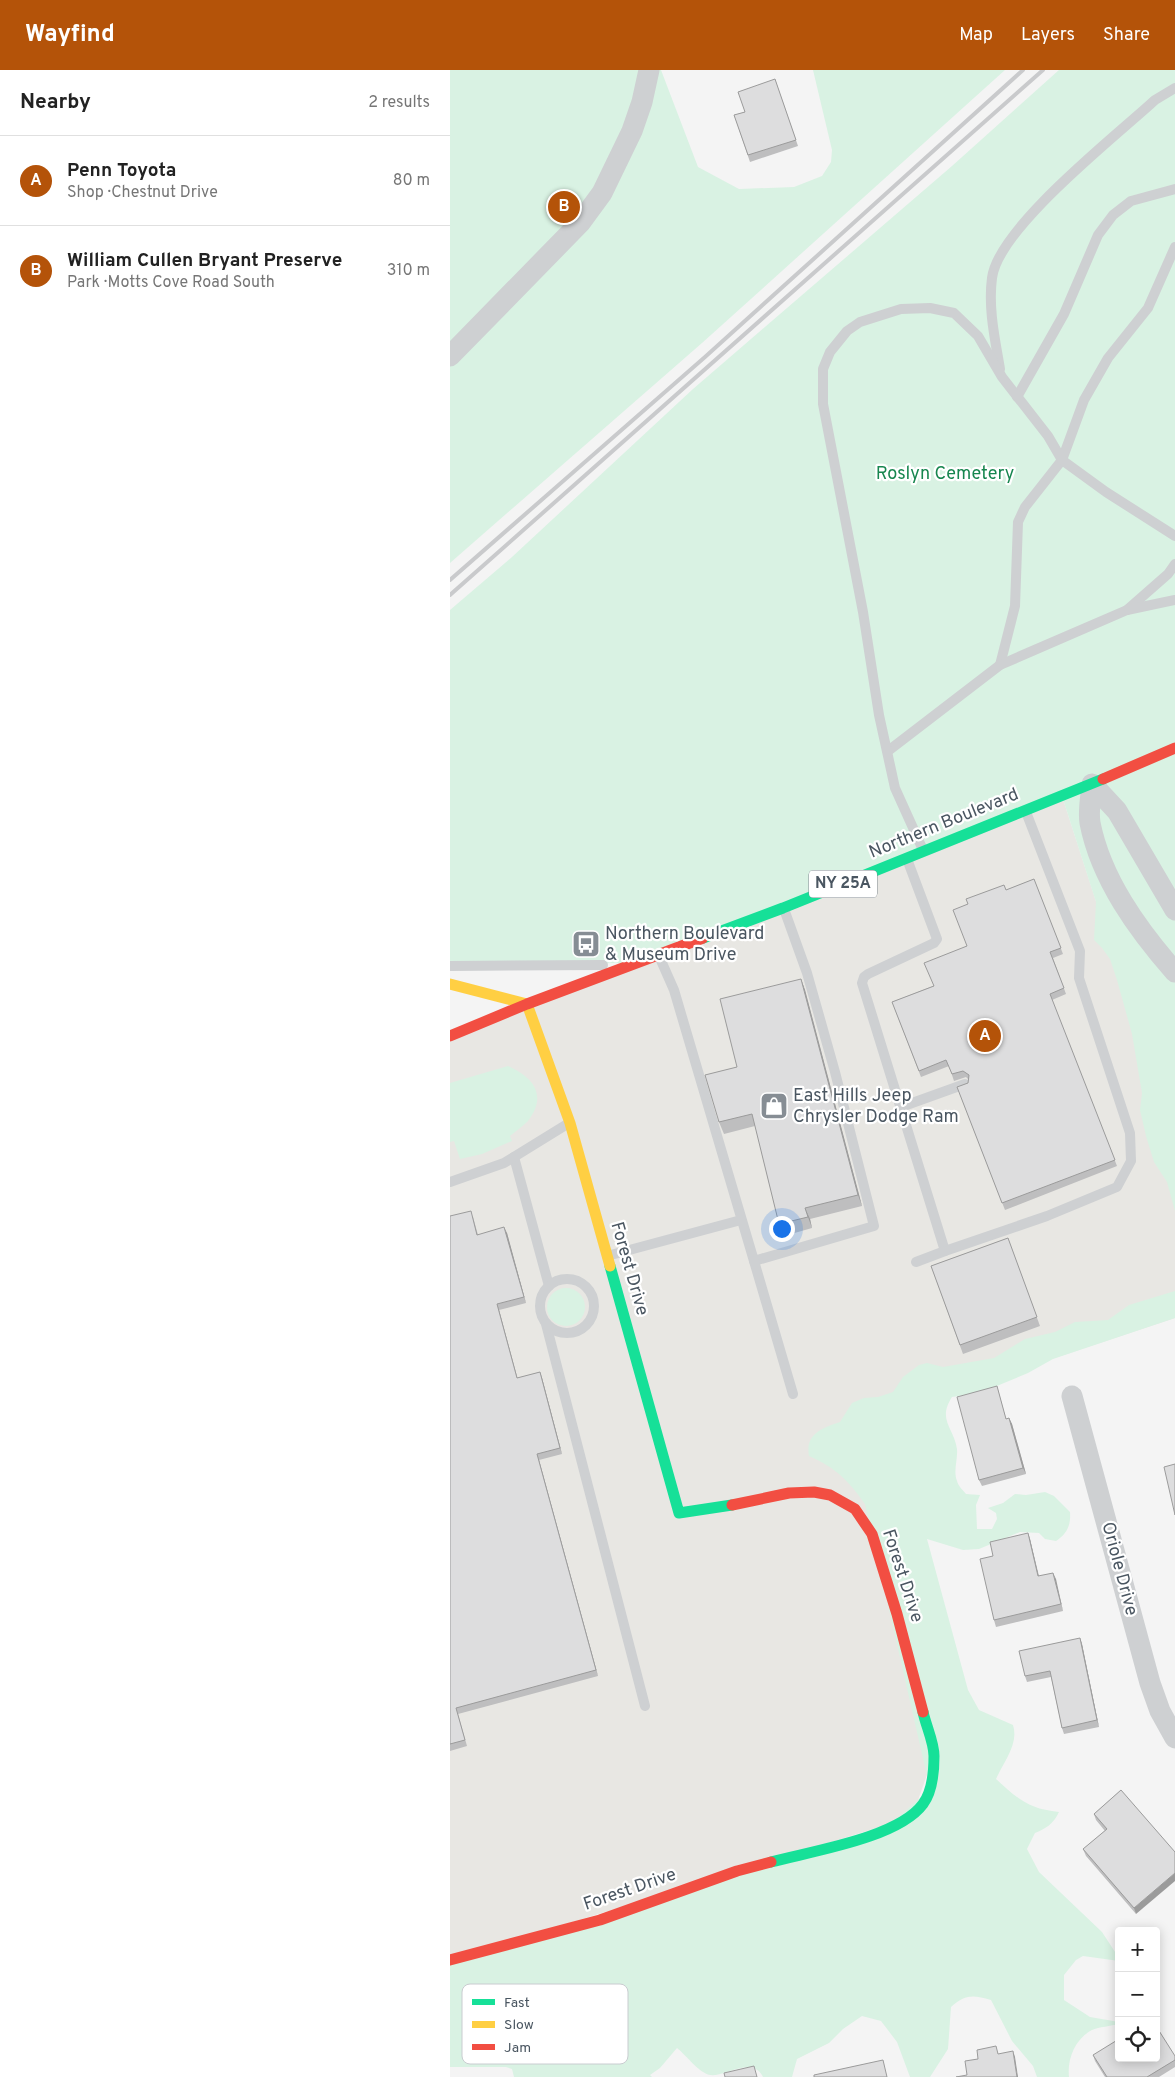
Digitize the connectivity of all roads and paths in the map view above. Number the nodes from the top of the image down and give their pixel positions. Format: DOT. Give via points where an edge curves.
graph roads {
  1 [pos="649,70"];
  2 [pos="1175,88"];
  3 [pos="1175,189"];
  4 [pos="1175,247"];
  5 [pos="450,356"];
  6 [pos="1002,377"];
  7 [pos="1018,397"];
  8 [pos="1062,460"];
  9 [pos="1175,536"];
  10 [pos="1175,564"];
  11 [pos="1175,600"];
  12 [pos="1127,610"];
  13 [pos="1000,665"];
  14 [pos="1175,748"];
  15 [pos="888,751"];
  16 [pos="1092,784"];
  17 [pos="1026,810"];
  18 [pos="923,851"];
  19 [pos="907,858"];
  20 [pos="783,908"];
  21 [pos="1175,910"];
  22 [pos="659,955"];
  23 [pos="631,965"];
  24 [pos="450,966"];
  25 [pos="1175,972"];
  26 [pos="450,984"];
  27 [pos="527,1004"];
  28 [pos="460,1020"];
  29 [pos="450,1036"];
  30 [pos="965,1084"];
  31 [pos="900,1108"];
  32 [pos="570,1123"];
  33 [pos="514,1157"];
  34 [pos="450,1182"];
  35 [pos="741,1220"];
  36 [pos="945,1251"];
  37 [pos="607,1256"];
  38 [pos="754,1261"];
  39 [pos="916,1262"];
  40 [pos="549,1286"];
  41 [pos="605,1296"];
  42 [pos="546,1324"];
  43 [pos="792,1394"];
  44 [pos="1072,1396"];
  45 [pos="645,1706"];
  46 [pos="1175,1738"];
  47 [pos="450,1960"];
  1 -- 5 [label="street" via="632,131 602,193 580,223"];
  2 -- 6 [label="lane" via="1155,100 1042,202 1002,252 992,276 991,310"];
  3 -- 7 [label="lane" via="1132,201 1112,215 1098,235 1064,314"];
  4 -- 8 [label="lane" via="1148,308 1108,358 1084,400"];
  6 -- 7 [label="lane"];
  6 -- 15 [label="lane" via="978,336 954,313 930,308 901,309 860,322 847,331 830,352 823,369 823,404"];
  7 -- 8 [label="lane"];
  8 -- 9 [label="lane"];
  8 -- 13 [label="lane" via="1025,507 1018,522 1016,606"];
  10 -- 12 [label="lane"];
  11 -- 12 [label="lane"];
  12 -- 13 [label="lane"];
  13 -- 15 [label="lane"];
  14 -- 16 [label="street, Northern Boulevard / NY 25A"];
  15 -- 18 [label="lane" via="895,788"];
  16 -- 17 [label="street, Northern Boulevard / NY 25A"];
  16 -- 21 [label="street" via="1117,812"];
  16 -- 25 [label="street" via="1090,821 1101,858 1128,911"];
  17 -- 18 [label="street, Northern Boulevard / NY 25A"];
  17 -- 36 [label="lane" via="1080,951 1079,978 1130,1133 1131,1161 1116,1187 1047,1216"];
  18 -- 19 [label="street, Northern Boulevard / NY 25A"];
  19 -- 20 [label="street, Northern Boulevard / NY 25A"];
  19 -- 31 [label="lane" via="937,939 868,974 862,983"];
  20 -- 22 [label="street, Northern Boulevard / NY 25A"];
  20 -- 38 [label="lane" via="807,973 874,1226"];
  22 -- 23 [label="street, Northern Boulevard / NY 25A"];
  22 -- 35 [label="lane" via="674,990"];
  23 -- 24 [label="lane"];
  23 -- 27 [label="street, Northern Boulevard / NY 25A"];
  26 -- 27 [label="street"];
  27 -- 28 [label="street, Northern Boulevard / NY 25A"];
  27 -- 29 [label="street, Northern Boulevard / NY 25A"];
  27 -- 32 [label="street, Forest Drive"];
  30 -- 31 [label="lane"];
  31 -- 36 [label="lane"];
  32 -- 33 [label="lane"];
  32 -- 37 [label="street, Forest Drive"];
  33 -- 34 [label="lane" via="475,1175"];
  33 -- 40 [label="lane"];
  35 -- 37 [label="lane"];
  35 -- 38 [label="lane"];
  36 -- 39 [label="lane"];
  37 -- 41 [label="street, Forest Drive"];
  38 -- 43 [label="lane"];
  40 -- 41 [label="lane" via="566,1280 575,1281 589,1291"];
  40 -- 42 [label="lane" via="540,1304"];
  41 -- 42 [label="lane" via="579,1330 562,1332"];
  41 -- 47 [label="street, Forest Drive" via="679,1513 814,1492 830,1495 855,1509 872,1534 934,1755 930,1789 912,1817 879,1834 737,1871 600,1920"];
  42 -- 45 [label="lane"];
  44 -- 46 [label="street, Oriole Drive" via="1150,1683"];
}
